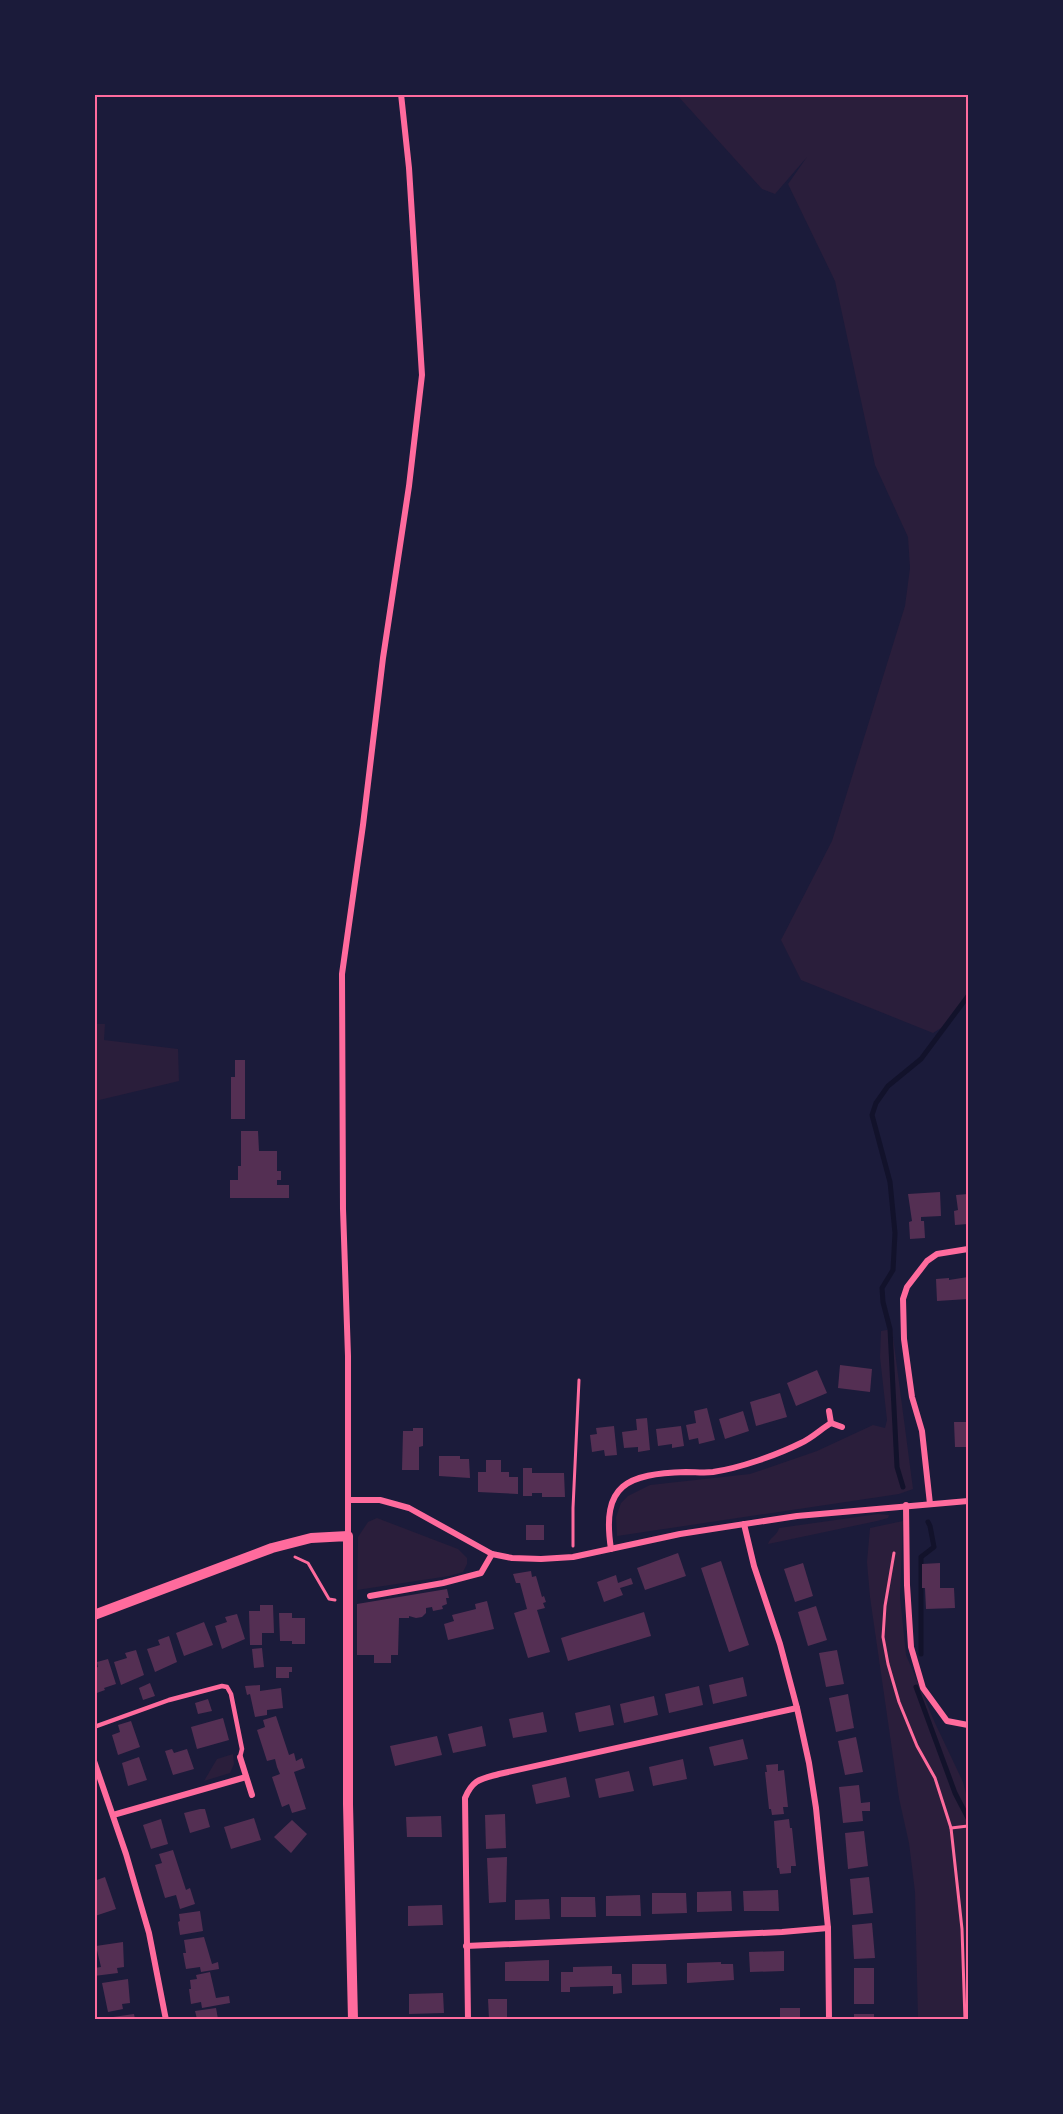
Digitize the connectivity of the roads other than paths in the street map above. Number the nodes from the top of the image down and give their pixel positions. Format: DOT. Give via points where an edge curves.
graph roads {
  1 [pos="401,94"];
  2 [pos="969,1249"];
  3 [pos="829,1411"];
  4 [pos="831,1423"];
  5 [pos="843,1427"];
  6 [pos="348,1500"];
  7 [pos="969,1501"];
  8 [pos="930,1504"];
  9 [pos="906,1505"];
  10 [pos="744,1524"];
  11 [pos="348,1536"];
  12 [pos="611,1549"];
  13 [pos="492,1554"];
  14 [pos="370,1596"];
  15 [pos="94,1615"];
  16 [pos="797,1708"];
  17 [pos="969,1725"];
  18 [pos="94,1727"];
  19 [pos="240,1757"];
  20 [pos="94,1761"];
  21 [pos="246,1777"];
  22 [pos="252,1795"];
  23 [pos="113,1815"];
  24 [pos="828,1928"];
  25 [pos="466,1946"];
  26 [pos="166,2019"];
  27 [pos="353,2019"];
  28 [pos="468,2019"];
  29 [pos="829,2019"];
  1 -- 6 [label="street" via="422,375 342,974"];
  2 -- 8 [label="street" via="937,1254 927,1261 907,1287 903,1299 904,1339 912,1397 922,1431"];
  3 -- 4 [label="street"];
  4 -- 5 [label="street"];
  4 -- 12 [label="street" via="803,1443 714,1472 637,1477 613,1498 608,1518"];
  6 -- 11 [label="street"];
  6 -- 13 [label="street" via="380,1500 409,1508"];
  7 -- 8 [label="street"];
  8 -- 9 [label="street"];
  9 -- 10 [label="street"];
  9 -- 17 [label="street" via="911,1647 923,1688 941,1713 947,1721"];
  10 -- 12 [label="street"];
  10 -- 16 [label="street"];
  11 -- 15 [label="street" via="311,1538 272,1548"];
  11 -- 27 [label="street"];
  12 -- 13 [label="street" via="541,1559"];
  13 -- 14 [label="street" via="481,1573"];
  16 -- 24 [label="street" via="816,1808"];
  16 -- 25 [label="street" via="499,1774 470,1786 465,1798"];
  18 -- 19 [label="lane" via="169,1700 227,1687 242,1749"];
  19 -- 21 [label="street"];
  20 -- 23 [label="street"];
  21 -- 22 [label="street"];
  21 -- 23 [label="street"];
  23 -- 26 [label="street" via="149,1933"];
  24 -- 25 [label="street"];
  24 -- 29 [label="street"];
  25 -- 28 [label="street"];
}
